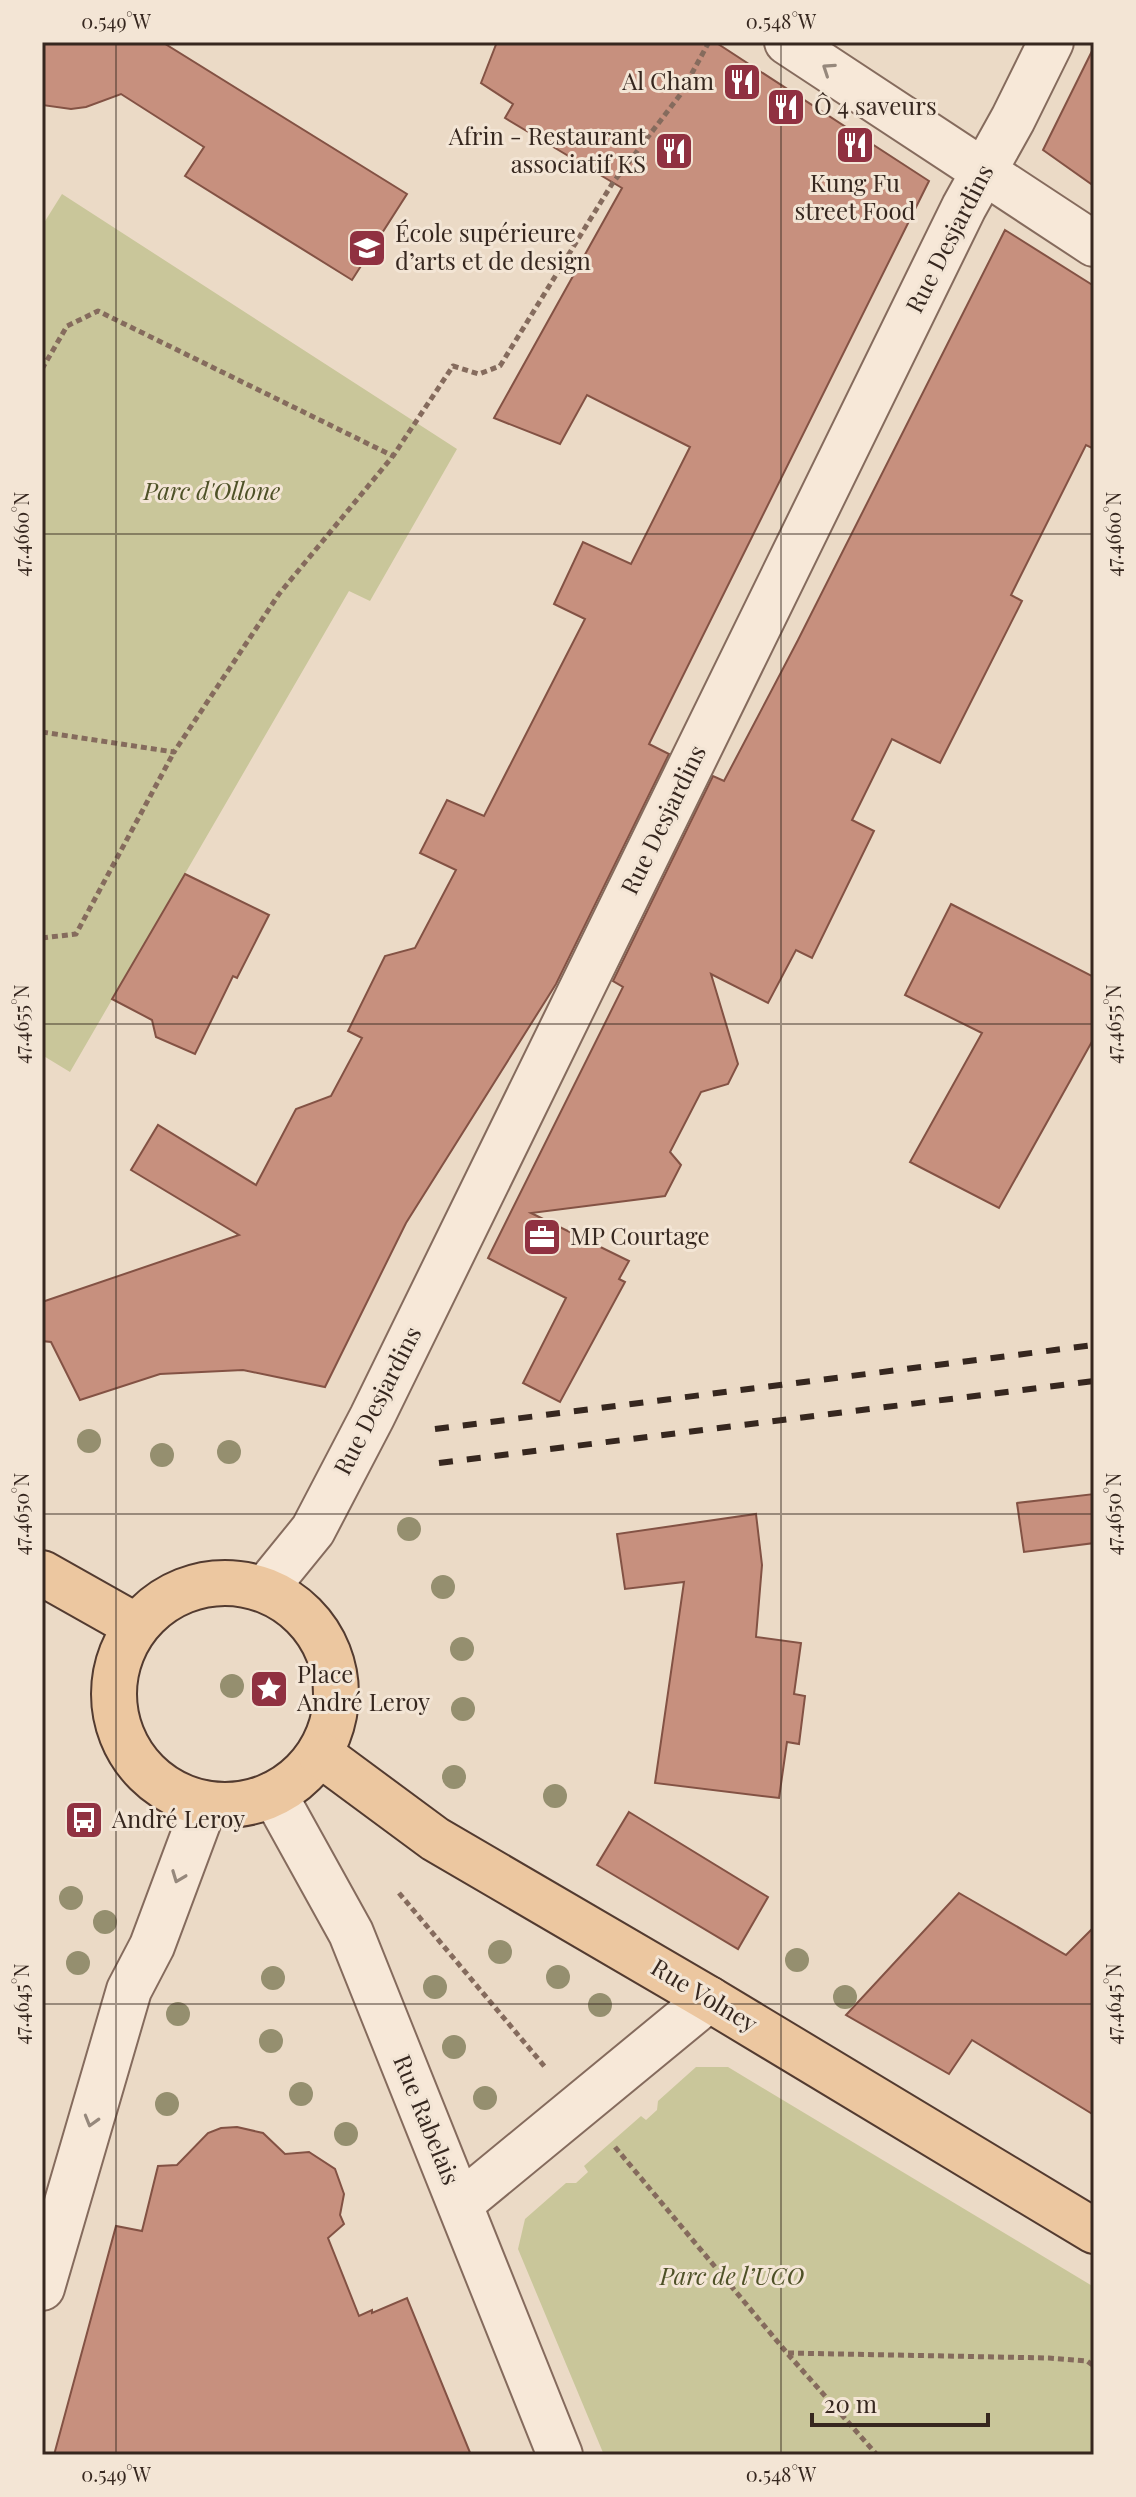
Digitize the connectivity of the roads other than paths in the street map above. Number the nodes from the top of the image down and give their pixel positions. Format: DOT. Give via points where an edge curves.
graph roads {
  1 [pos="787,42"];
  2 [pos="1051,42"];
  3 [pos="984,172"];
  4 [pos="1094,244"];
  5 [pos="42,1573"];
  6 [pos="265,1589"];
  7 [pos="136,1626"];
  8 [pos="320,1754"];
  9 [pos="274,1794"];
  10 [pos="205,1804"];
  11 [pos="709,1999"];
  12 [pos="460,2204"];
  13 [pos="1094,2231"];
  14 [pos="42,2288"];
  15 [pos="560,2455"];
  3 -- 1 [label="street, one-way"];
  2 -- 3 [label="street, Rue Desjardins"];
  3 -- 4 [label="street"];
  3 -- 6 [label="street, Rue Desjardins" via="372,1417 313,1530"];
  5 -- 7 [label="main road"];
  6 -- 7 [label="main road" via="229,1582 194,1586 162,1601"];
  6 -- 8 [label="main road" via="293,1605 316,1629 332,1658 337,1691 333,1724"];
  7 -- 10 [label="main road" via="120,1652 113,1682 114,1713 123,1741 140,1768 159,1784"];
  8 -- 9 [label="main road" via="300,1777"];
  8 -- 11 [label="main road, Rue Volney" via="435,1839"];
  9 -- 10 [label="main road" via="252,1803"];
  9 -- 12 [label="street, Rue Rabelais" via="351,1933"];
  10 -- 14 [label="street, one-way" via="152,1946 129,1990"];
  11 -- 12 [label="street"];
  11 -- 13 [label="main road, Rue Volney"];
  12 -- 15 [label="street, Rue Rabelais"];
}
